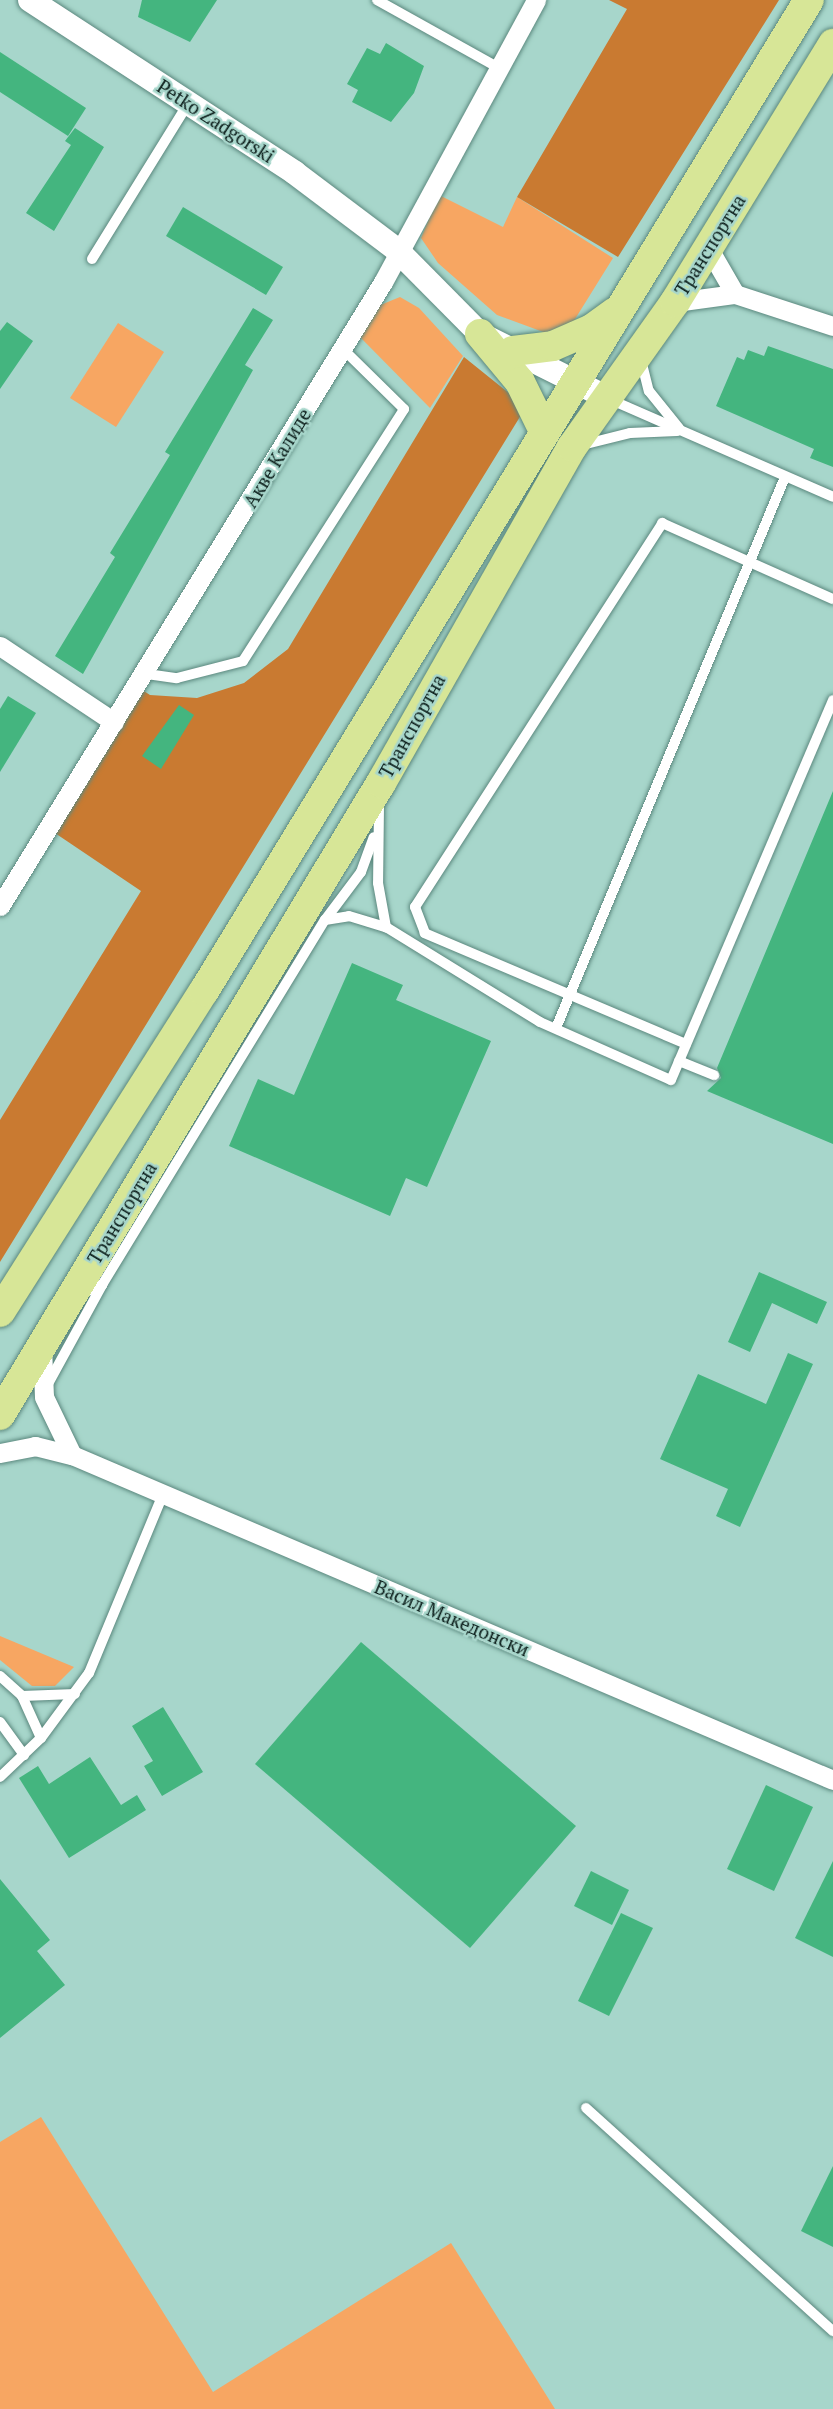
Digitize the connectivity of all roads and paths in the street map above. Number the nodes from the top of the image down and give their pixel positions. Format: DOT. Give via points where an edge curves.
graph roads {
  1 [pos="30,0"];
  2 [pos="377,0"];
  3 [pos="536,0"];
  4 [pos="809,0"];
  5 [pos="833,44"];
  6 [pos="499,68"];
  7 [pos="188,103"];
  8 [pos="709,249"];
  9 [pos="397,250"];
  10 [pos="92,259"];
  11 [pos="735,294"];
  12 [pos="675,302"];
  13 [pos="623,305"];
  14 [pos="833,326"];
  15 [pos="480,334"];
  16 [pos="343,349"];
  17 [pos="513,351"];
  18 [pos="639,351"];
  19 [pos="575,381"];
  20 [pos="606,397"];
  21 [pos="544,431"];
  22 [pos="681,431"];
  23 [pos="572,447"];
  24 [pos="785,477"];
  25 [pos="833,497"];
  26 [pos="749,562"];
  27 [pos="833,599"];
  28 [pos="0,646"];
  29 [pos="147,674"];
  30 [pos="833,700"];
  31 [pos="114,722"];
  32 [pos="381,783"];
  33 [pos="377,829"];
  34 [pos="0,906"];
  35 [pos="325,920"];
  36 [pos="386,928"];
  37 [pos="569,994"];
  38 [pos="555,1028"];
  39 [pos="686,1044"];
  40 [pos="679,1061"];
  41 [pos="714,1075"];
  42 [pos="102,1285"];
  43 [pos="70,1299"];
  44 [pos="0,1312"];
  45 [pos="42,1346"];
  46 [pos="44,1397"];
  47 [pos="0,1415"];
  48 [pos="0,1453"];
  49 [pos="72,1455"];
  50 [pos="163,1494"];
  51 [pos="0,1676"];
  52 [pos="75,1694"];
  53 [pos="22,1696"];
  54 [pos="0,1721"];
  55 [pos="41,1738"];
  56 [pos="24,1755"];
  57 [pos="0,1777"];
  58 [pos="833,1780"];
  59 [pos="586,2108"];
  60 [pos="833,2331"];
  1 -- 7 [label="street, Petko Zadgorski"];
  2 -- 6 [label="lane"];
  3 -- 6 [label="street, Акве Калиде"];
  4 -- 13 [label="main road, Транспортна"];
  5 -- 8 [label="main road, Транспортна"];
  6 -- 9 [label="street, Акве Калиде"];
  7 -- 9 [label="street, Petko Zadgorski" via="295,173"];
  7 -- 10 [label="lane"];
  8 -- 11 [label="street"];
  8 -- 12 [label="main road, Транспортна"];
  9 -- 15 [label="street, Petko Zadgorski"];
  9 -- 16 [label="street, Акве Калиде"];
  11 -- 12 [label="street"];
  11 -- 14 [label="street"];
  12 -- 18 [label="main road, Транспортна"];
  13 -- 17 [label="main road" via="592,330 553,346"];
  13 -- 19 [label="main road, Транспортна"];
  15 -- 17 [label="street, Petko Zadgorski"];
  15 -- 21 [label="main road" via="520,382"];
  16 -- 29 [label="street, Акве Калиде"];
  16 -- 29 [label="lane" via="404,409 243,661 177,678"];
  17 -- 19 [label="street, Petko Zadgorski"];
  18 -- 20 [label="main road, Транспортна"];
  18 -- 22 [label="lane" via="649,391"];
  19 -- 20 [label="street, Petko Zadgorski"];
  19 -- 21 [label="main road, Транспортна"];
  20 -- 22 [label="lane"];
  20 -- 23 [label="main road, Транспортна"];
  21 -- 44 [label="main road, Транспортна" via="204,991"];
  22 -- 23 [label="lane" via="629,433"];
  22 -- 24 [label="lane"];
  23 -- 32 [label="main road, Транспортна"];
  24 -- 25 [label="lane"];
  24 -- 26 [label="lane"];
  26 -- 27 [label="lane"];
  26 -- 37 [label="lane"];
  26 -- 37 [label="lane" via="662,523 415,906 425,933"];
  28 -- 31 [label="street"];
  29 -- 31 [label="street, Акве Калиде"];
  30 -- 39 [label="lane"];
  31 -- 34 [label="street, Акве Калиде"];
  32 -- 33 [label="lane"];
  32 -- 43 [label="main road, Транспортна"];
  33 -- 35 [label="lane" via="361,872"];
  33 -- 36 [label="lane"];
  35 -- 36 [label="lane" via="349,916"];
  35 -- 42 [label="lane"];
  36 -- 38 [label="lane"];
  37 -- 38 [label="lane"];
  37 -- 39 [label="lane"];
  38 -- 40 [label="lane" via="671,1080"];
  39 -- 40 [label="lane"];
  40 -- 41 [label="lane"];
  42 -- 43 [label="lane"];
  42 -- 46 [label="lane" via="54,1364"];
  43 -- 45 [label="main road, Транспортна"];
  45 -- 46 [label="street"];
  45 -- 47 [label="main road, Транспортна"];
  46 -- 49 [label="street"];
  48 -- 49 [label="street, Васил Македонски" via="35,1446"];
  49 -- 50 [label="street, Васил Македонски"];
  50 -- 52 [label="lane" via="102,1644"];
  50 -- 58 [label="street, Васил Македонски"];
  51 -- 53 [label="lane"];
  52 -- 53 [label="lane"];
  52 -- 55 [label="lane"];
  53 -- 55 [label="lane"];
  54 -- 56 [label="lane"];
  55 -- 56 [label="lane"];
  56 -- 57 [label="lane"];
  59 -- 60 [label="lane"];
}
